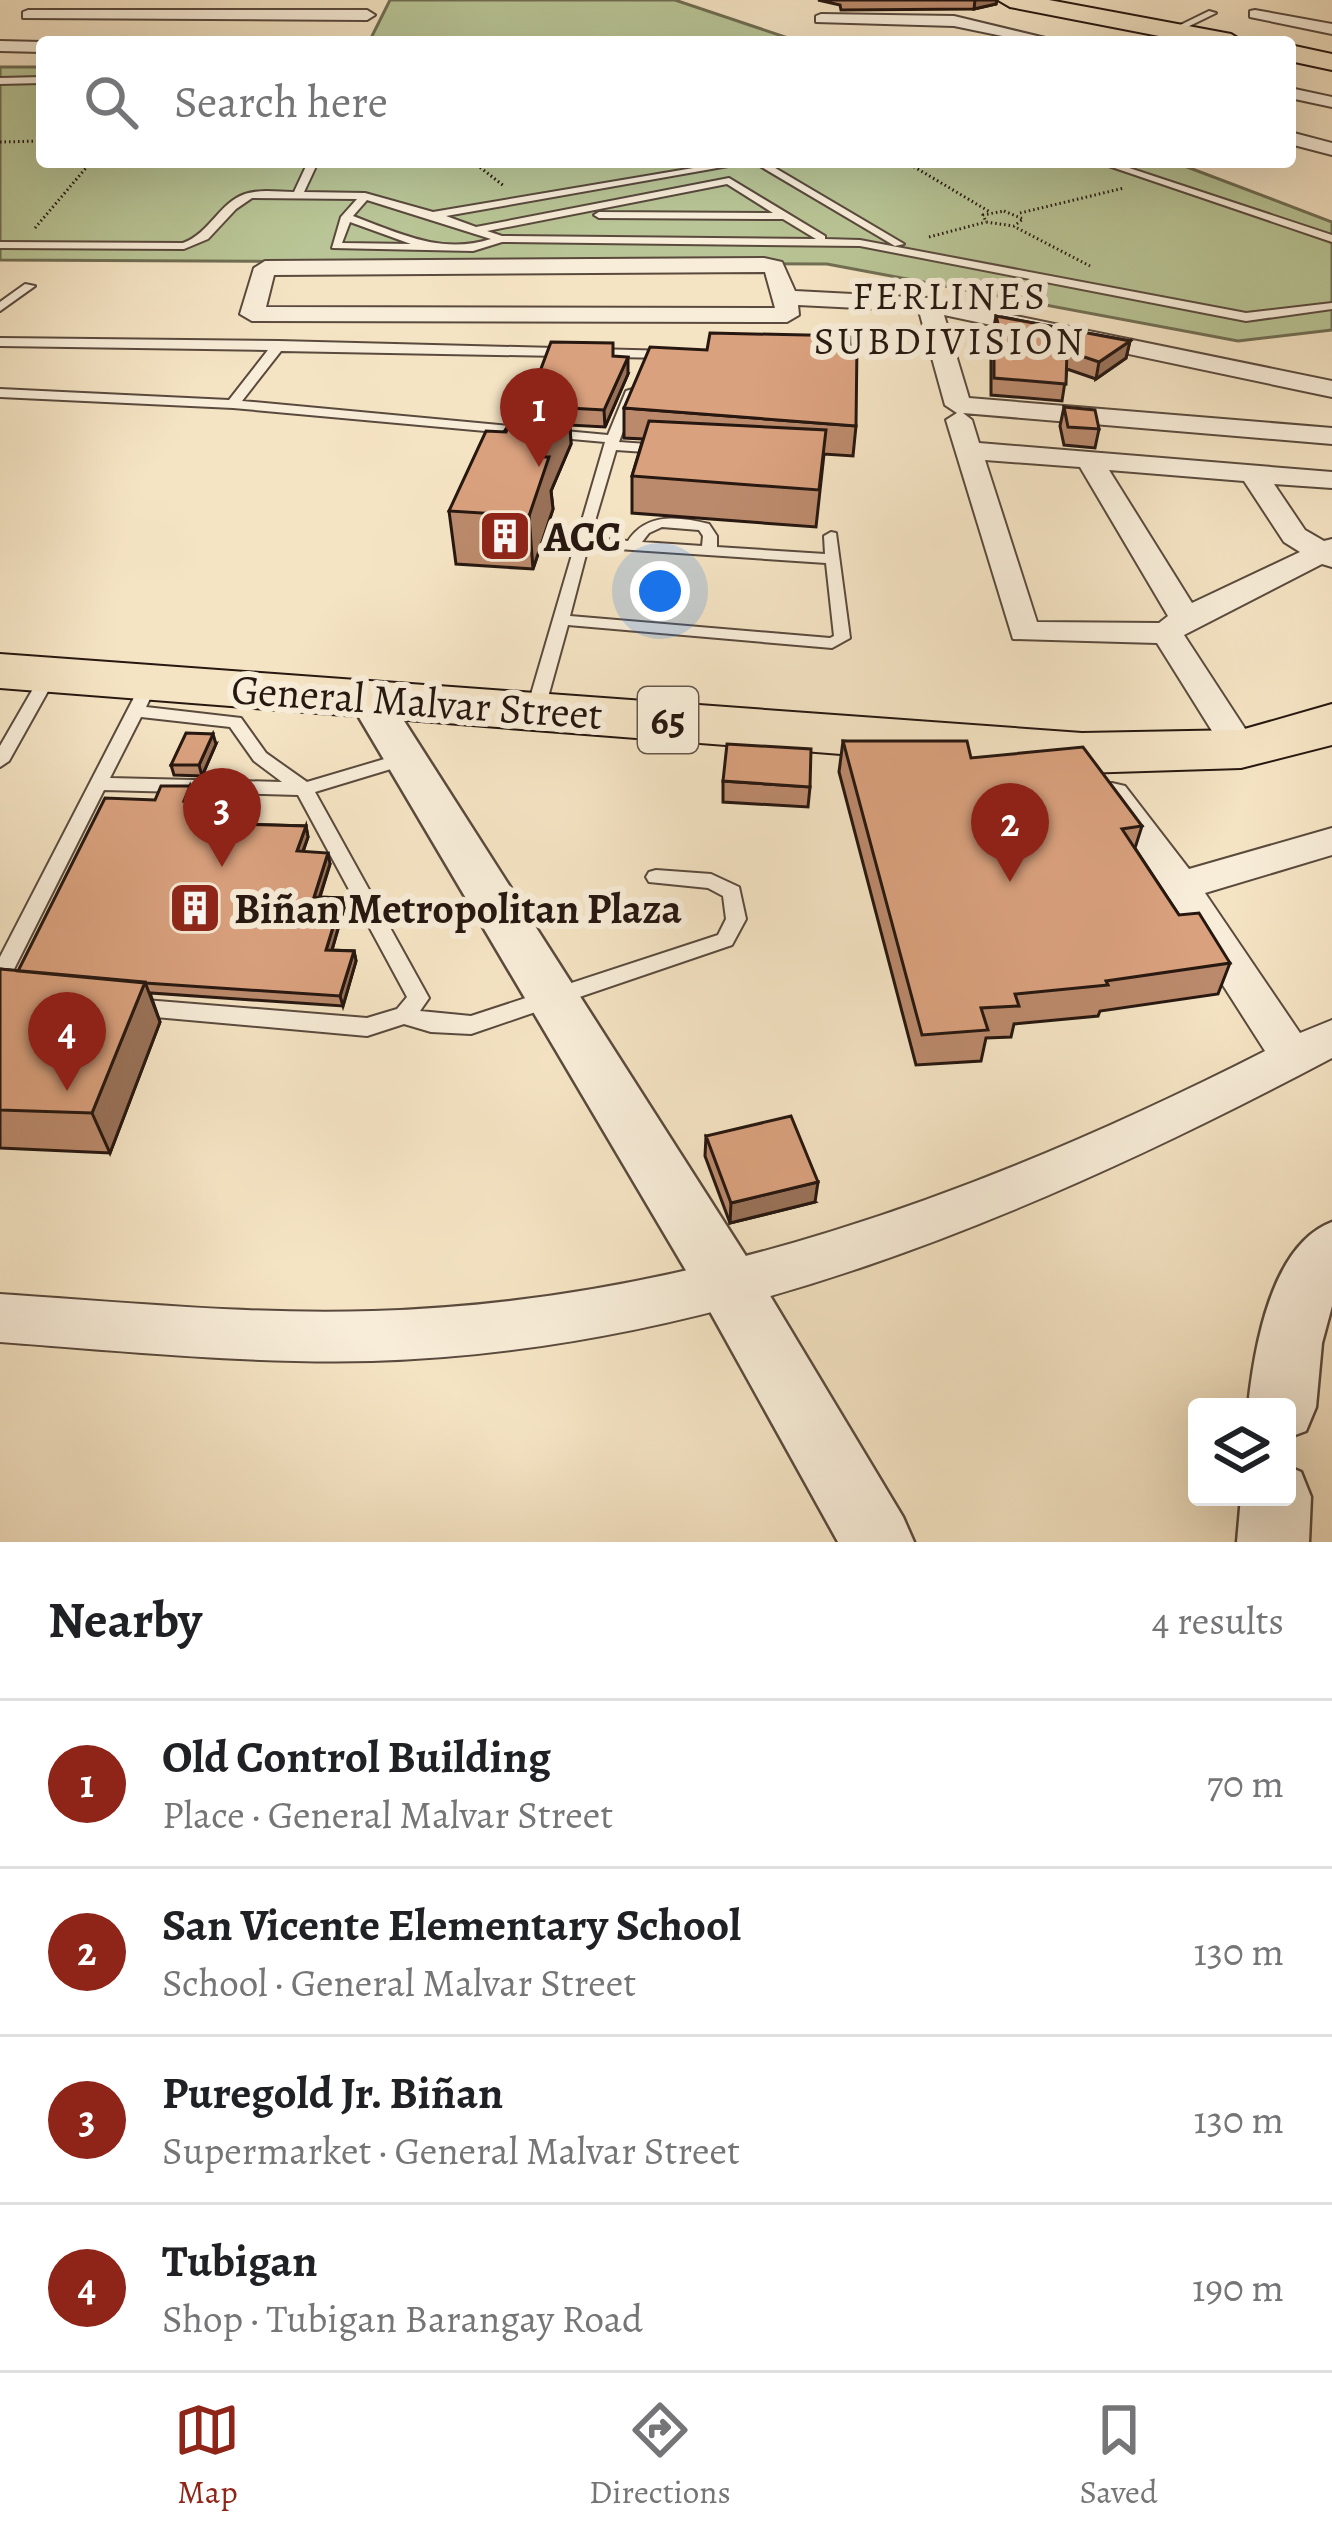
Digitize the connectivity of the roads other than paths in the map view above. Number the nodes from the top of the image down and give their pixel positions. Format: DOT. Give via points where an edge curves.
graph roads {
  1 [pos="1020,1"];
  2 [pos="1076,6"];
  3 [pos="369,8"];
  4 [pos="1211,13"];
  5 [pos="1255,14"];
  6 [pos="821,19"];
  7 [pos="885,20"];
  8 [pos="1332,29"];
  9 [pos="1172,31"];
  10 [pos="1017,34"];
  11 [pos="45,36"];
  12 [pos="182,36"];
  13 [pos="933,36"];
  14 [pos="1026,36"];
  15 [pos="1199,36"];
  16 [pos="36,41"];
  17 [pos="0,46"];
  18 [pos="1296,54"];
  19 [pos="0,62"];
  20 [pos="36,62"];
  21 [pos="1332,62"];
  22 [pos="36,80"];
  23 [pos="0,81"];
  24 [pos="1296,94"];
  25 [pos="1332,102"];
  26 [pos="1296,140"];
  27 [pos="1332,149"];
  28 [pos="311,168"];
  29 [pos="719,168"];
  30 [pos="768,168"];
  31 [pos="1120,168"];
  32 [pos="710,170"];
  33 [pos="640,171"];
  34 [pos="652,179"];
  35 [pos="729,181"];
  36 [pos="299,192"];
  37 [pos="364,196"];
  38 [pos="756,197"];
  39 [pos="433,215"];
  40 [pos="559,215"];
  41 [pos="668,215"];
  42 [pos="787,216"];
  43 [pos="346,217"];
  44 [pos="475,230"];
  45 [pos="1332,238"];
  46 [pos="501,239"];
  47 [pos="823,239"];
  48 [pos="0,244"];
  49 [pos="433,248"];
  50 [pos="905,248"];
  51 [pos="28,286"];
  52 [pos="786,297"];
  53 [pos="929,305"];
  54 [pos="1332,307"];
  55 [pos="0,308"];
  56 [pos="0,342"];
  57 [pos="279,345"];
  58 [pos="648,353"];
  59 [pos="693,354"];
  60 [pos="1332,389"];
  61 [pos="0,393"];
  62 [pos="233,404"];
  63 [pos="959,420"];
  64 [pos="1332,436"];
  65 [pos="610,443"];
  66 [pos="968,450"];
  67 [pos="680,451"];
  68 [pos="1090,461"];
  69 [pos="1252,473"];
  70 [pos="1332,480"];
  71 [pos="831,536"];
  72 [pos="583,542"];
  73 [pos="632,547"];
  74 [pos="709,552"];
  75 [pos="1329,553"];
  76 [pos="832,559"];
  77 [pos="565,620"];
  78 [pos="1176,626"];
  79 [pos="24,673"];
  80 [pos="143,696"];
  81 [pos="368,697"];
  82 [pos="536,708"];
  83 [pos="1332,723"];
  84 [pos="1239,747"];
  85 [pos="1082,753"];
  86 [pos="408,758"];
  87 [pos="0,761"];
  88 [pos="98,784"];
  89 [pos="304,788"];
  90 [pos="1332,841"];
  91 [pos="656,877"];
  92 [pos="1180,886"];
  93 [pos="1,988"];
  94 [pos="551,995"];
  95 [pos="116,1006"];
  96 [pos="404,1015"];
  97 [pos="1312,1048"];
  98 [pos="1332,1250"];
  99 [pos="729,1285"];
  100 [pos="0,1318"];
  101 [pos="1283,1398"];
  102 [pos="1276,1506"];
  103 [pos="878,1542"];
  104 [pos="1274,1542"];
  1 -- 2 [label="highway"];
  2 -- 9 [label="highway"];
  2 -- 10 [label="street"];
  3 -- 11 [label="street" via="23,11"];
  3 -- 12 [label="street" via="360,32"];
  4 -- 9 [label="lane"];
  5 -- 8 [label="street"];
  6 -- 7 [label="street"];
  7 -- 10 [label="street" via="954,21"];
  7 -- 13 [label="street"];
  9 -- 15 [label="highway"];
  10 -- 14 [label="street"];
  16 -- 17 [label="street"];
  18 -- 21 [label="highway"];
  19 -- 20 [label="street"];
  22 -- 23 [label="lane"];
  24 -- 25 [label="street"];
  26 -- 27 [label="street"];
  28 -- 36 [label="lane"];
  29 -- 32 [label="lane"];
  30 -- 50 [label="lane"];
  31 -- 45 [label="lane"];
  32 -- 34 [label="lane"];
  32 -- 35 [label="lane"];
  33 -- 34 [label="lane"];
  34 -- 39 [label="lane"];
  35 -- 38 [label="lane"];
  35 -- 40 [label="lane"];
  36 -- 37 [label="lane"];
  36 -- 48 [label="lane" via="237,200 195,244"];
  37 -- 39 [label="lane"];
  37 -- 43 [label="lane"];
  38 -- 41 [label="lane"];
  38 -- 42 [label="lane"];
  39 -- 44 [label="lane"];
  40 -- 41 [label="lane"];
  40 -- 44 [label="lane"];
  41 -- 42 [label="lane"];
  42 -- 47 [label="lane"];
  43 -- 49 [label="lane"];
  43 -- 49 [label="lane" via="336,246"];
  44 -- 46 [label="lane"];
  46 -- 47 [label="lane"];
  46 -- 49 [label="lane"];
  47 -- 50 [label="lane"];
  50 -- 54 [label="lane" via="1246,317"];
  51 -- 55 [label="lane"];
  52 -- 52 [label="street" via="787,315 252,314 265,268 764,265 774,267"];
  52 -- 53 [label="street"];
  53 -- 60 [label="street"];
  53 -- 64 [label="street" via="958,405"];
  56 -- 57 [label="lane"];
  57 -- 58 [label="lane"];
  57 -- 62 [label="lane"];
  58 -- 59 [label="lane"];
  58 -- 65 [label="lane"];
  61 -- 62 [label="lane"];
  62 -- 65 [label="lane"];
  63 -- 66 [label="street"];
  65 -- 67 [label="lane"];
  65 -- 72 [label="lane"];
  66 -- 68 [label="street"];
  66 -- 78 [label="street" via="1024,632"];
  68 -- 69 [label="street"];
  68 -- 78 [label="street"];
  69 -- 70 [label="street"];
  69 -- 75 [label="street" via="1294,536"];
  71 -- 76 [label="lane"];
  72 -- 73 [label="lane"];
  72 -- 77 [label="lane"];
  73 -- 74 [label="lane"];
  73 -- 74 [label="lane" via="646,526 668,523 704,527"];
  74 -- 76 [label="lane"];
  75 -- 78 [label="street"];
  76 -- 77 [label="lane" via="843,620 842,638 832,643"];
  77 -- 82 [label="lane"];
  78 -- 84 [label="street"];
  79 -- 80 [label="highway, General Malvar Street / 65"];
  79 -- 87 [label="lane"];
  80 -- 81 [label="highway, General Malvar Street / 65"];
  80 -- 88 [label="lane"];
  80 -- 89 [label="lane" via="235,722 260,757"];
  81 -- 82 [label="highway, General Malvar Street / 65"];
  81 -- 86 [label="street"];
  82 -- 85 [label="highway, General Malvar Street / 65"];
  83 -- 84 [label="highway, General Malvar Street / 65"];
  84 -- 85 [label="highway, General Malvar Street / 65"];
  85 -- 92 [label="street"];
  86 -- 89 [label="lane"];
  86 -- 94 [label="street"];
  88 -- 89 [label="lane"];
  88 -- 93 [label="lane"];
  89 -- 96 [label="lane" via="418,998"];
  90 -- 92 [label="street"];
  91 -- 94 [label="lane" via="711,881 732,892 736,919 724,940"];
  92 -- 97 [label="street"];
  94 -- 96 [label="lane" via="471,1025"];
  94 -- 99 [label="street"];
  95 -- 96 [label="lane" via="367,1027"];
  97 -- 99 [label="street" via="1009,1193"];
  98 -- 101 [label="street" via="1305,1287 1286,1342"];
  99 -- 100 [label="street" via="582,1315 422,1334"];
  99 -- 103 [label="street"];
  102 -- 104 [label="street"];
}
